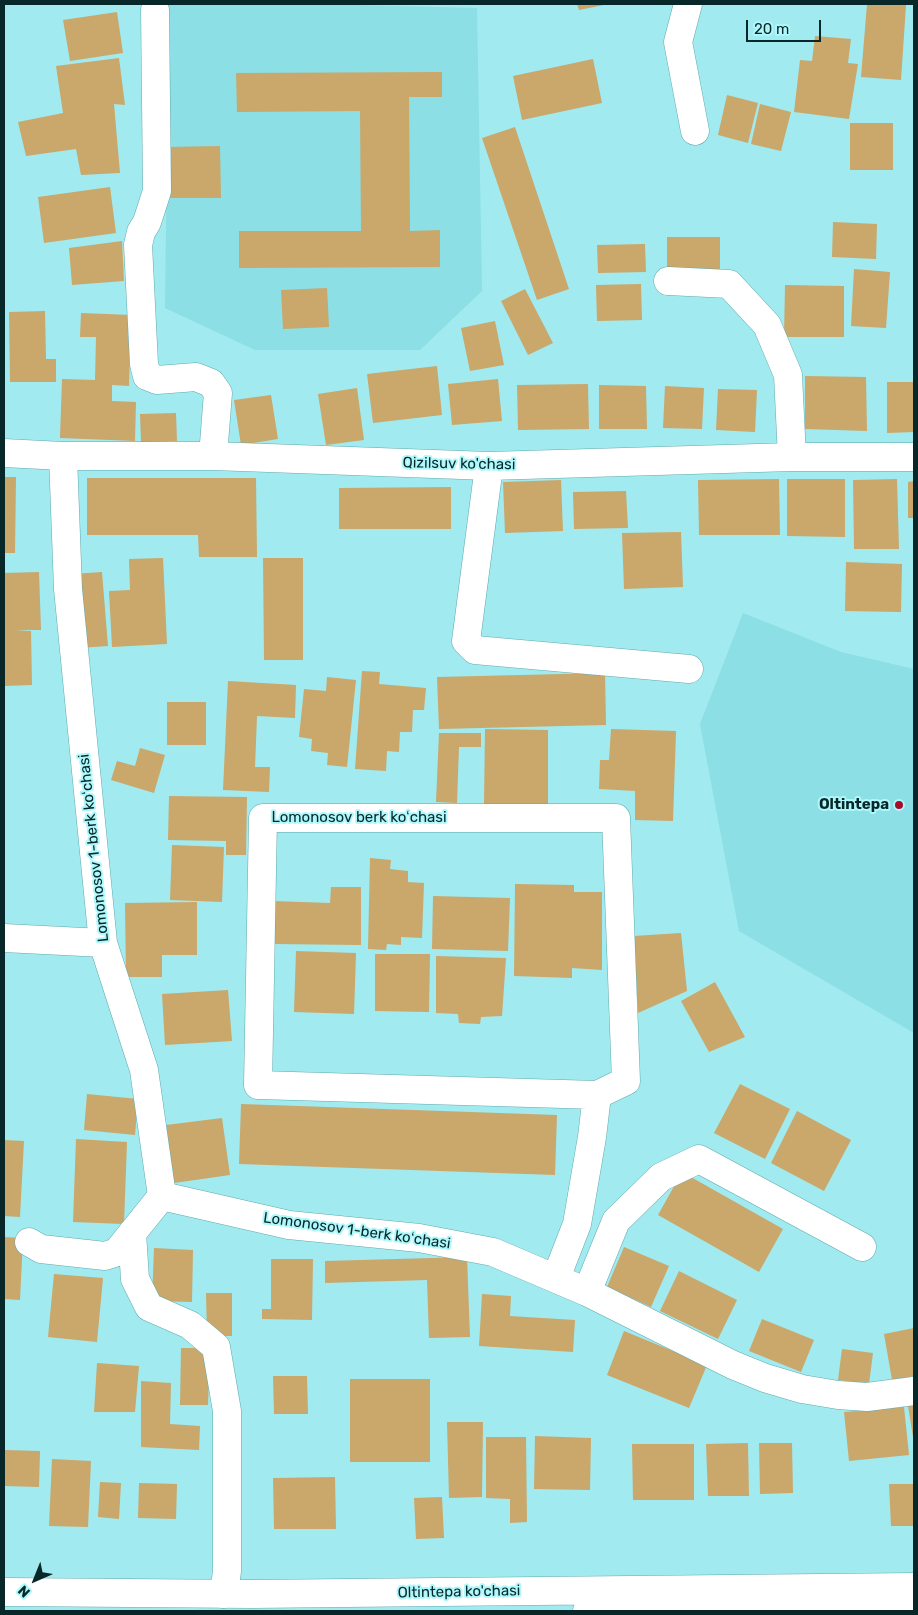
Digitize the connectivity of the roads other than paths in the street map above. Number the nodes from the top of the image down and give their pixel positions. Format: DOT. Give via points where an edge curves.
graph roads {
  1 [pos="688,4"];
  2 [pos="155,10"];
  3 [pos="696,131"];
  4 [pos="668,281"];
  5 [pos="4,453"];
  6 [pos="63,456"];
  7 [pos="213,456"];
  8 [pos="792,456"];
  9 [pos="914,457"];
  10 [pos="489,466"];
  11 [pos="689,669"];
  12 [pos="4,938"];
  13 [pos="103,943"];
  14 [pos="597,1095"];
  15 [pos="162,1196"];
  16 [pos="132,1233"];
  17 [pos="29,1242"];
  18 [pos="862,1247"];
  19 [pos="556,1278"];
  20 [pos="587,1292"];
  21 [pos="914,1391"];
  22 [pos="914,1587"];
  23 [pos="4,1592"];
  24 [pos="224,1594"];
  25 [pos="252,1602"];
  26 [pos="914,1608"];
  27 [pos="587,1611"];
  28 [pos="646,1611"];
  29 [pos="710,1611"];
  1 -- 3 [label="street" via="678,42"];
  2 -- 7 [label="street" via="156,191 138,245 144,364 147,376 157,380 196,377 211,383 218,394"];
  4 -- 8 [label="street" via="729,284 767,325 788,375"];
  5 -- 6 [label="street, Qizilsuv ko'chasi"];
  6 -- 7 [label="street, Qizilsuv ko'chasi"];
  6 -- 13 [label="street, Lomonosov 1-berk koʻchasi" via="68,589"];
  7 -- 10 [label="street, Qizilsuv ko'chasi"];
  8 -- 9 [label="street, Qizilsuv ko'chasi"];
  8 -- 10 [label="street, Qizilsuv ko'chasi"];
  10 -- 11 [label="street" via="466,641 470,646 475,650"];
  12 -- 13 [label="street"];
  13 -- 15 [label="street, Lomonosov 1-berk koʻchasi" via="144,1070"];
  14 -- 14 [label="street, Lomonosov berk koʻchasi" via="258,1085 263,818 616,818 626,1081"];
  14 -- 19 [label="street" via="577,1224"];
  15 -- 16 [label="street"];
  15 -- 19 [label="street, Lomonosov 1-berk koʻchasi" via="289,1225 419,1238 493,1252"];
  16 -- 17 [label="street" via="117,1252 105,1256 41,1249"];
  16 -- 24 [label="street" via="134,1279 149,1307 190,1325 216,1347 227,1411"];
  18 -- 20 [label="street" via="699,1159 661,1177 616,1221"];
  19 -- 20 [label="street, Lomonosov 1-berk koʻchasi"];
  20 -- 21 [label="street, Lomonosov 1-berk koʻchasi" via="765,1378 838,1395"];
  22 -- 25 [label="street, Oltintepa ko'chasi"];
  23 -- 24 [label="street, Oltintepa ko'chasi"];
  24 -- 25 [label="street, Oltintepa ko'chasi"];
  26 -- 29 [label="street"];
  27 -- 28 [label="street"];
  28 -- 29 [label="street"];
}
